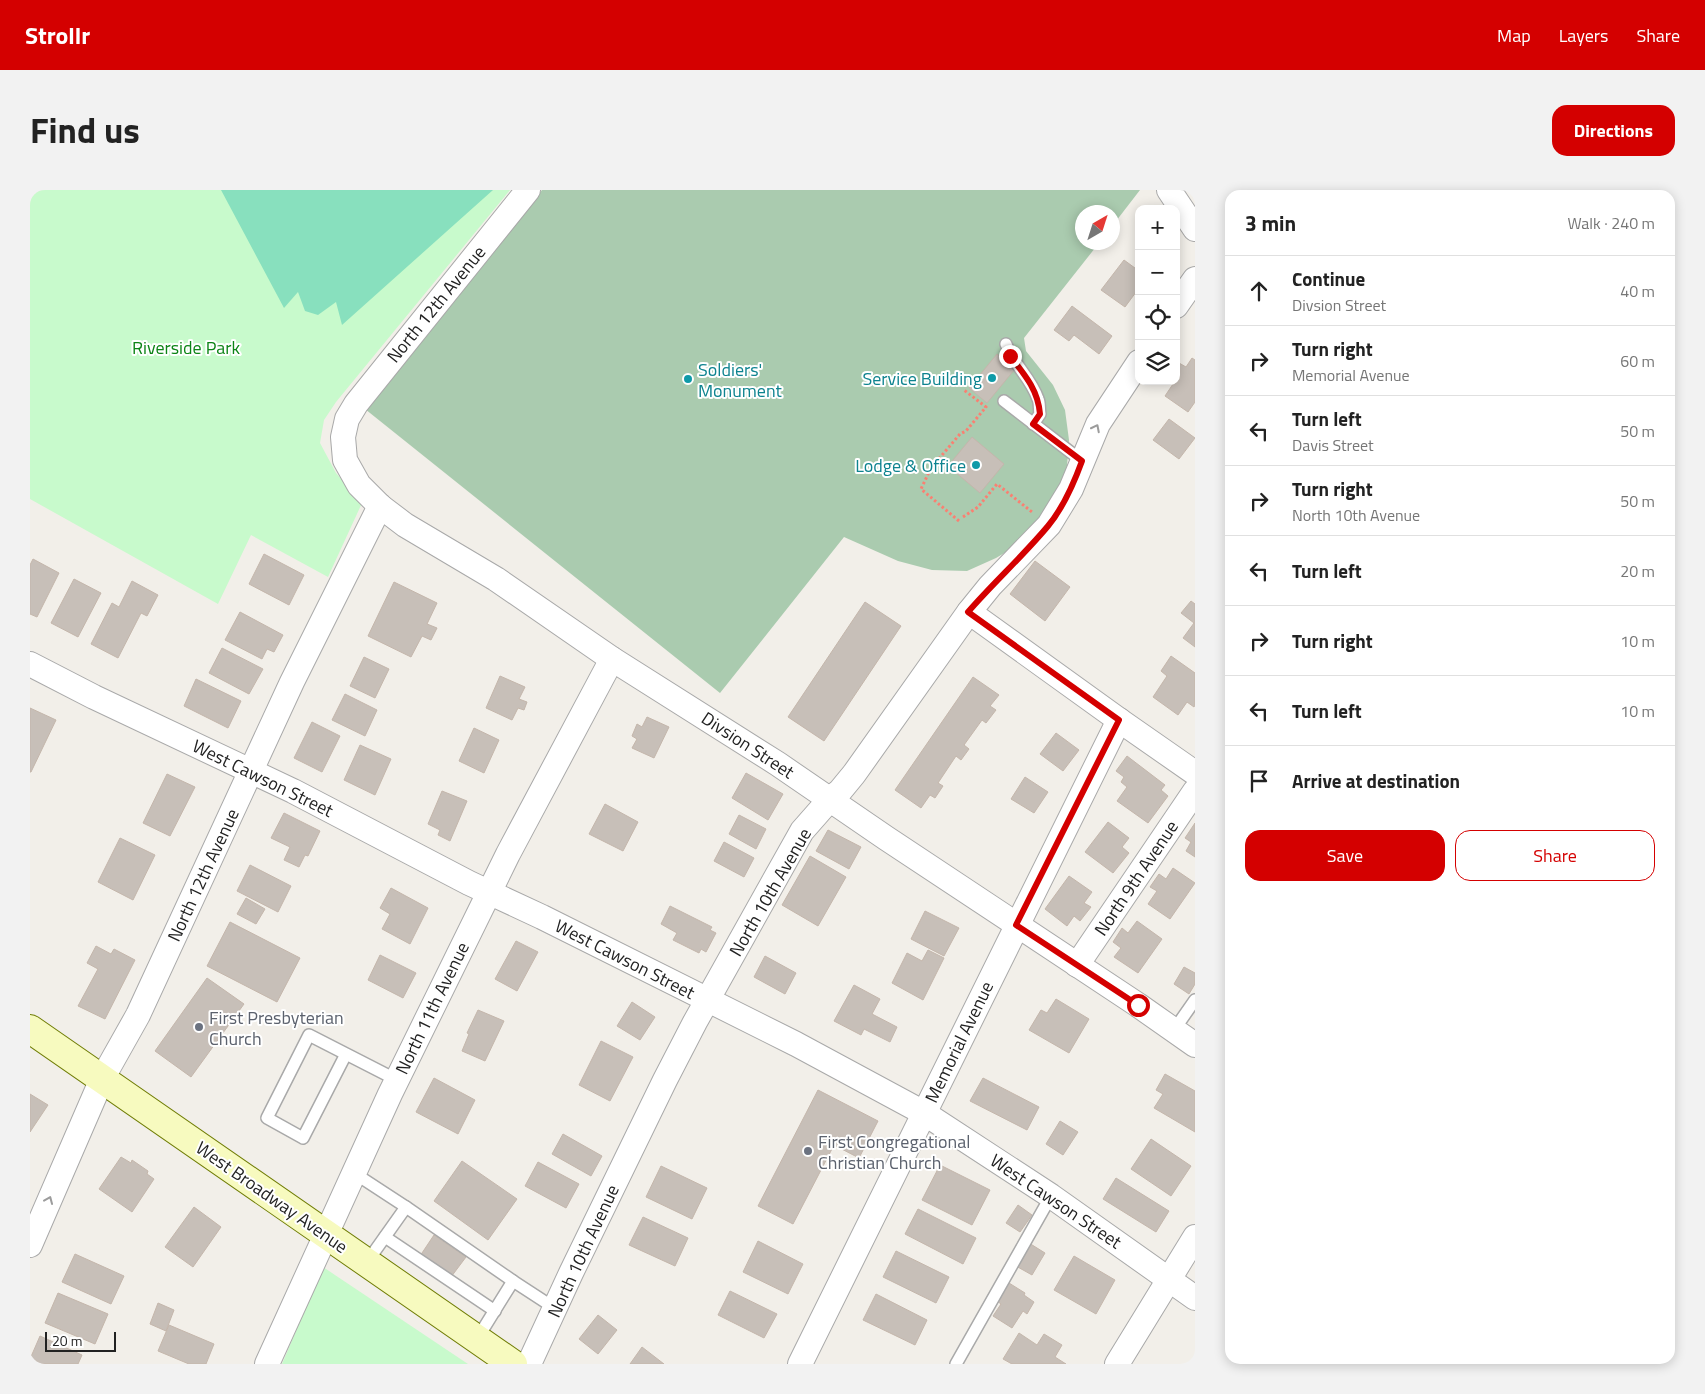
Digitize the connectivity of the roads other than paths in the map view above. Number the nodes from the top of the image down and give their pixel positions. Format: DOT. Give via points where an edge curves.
graph roads {
  1 [pos="528,190"];
  2 [pos="1169,190"];
  3 [pos="1195,229"];
  4 [pos="1195,278"];
  5 [pos="1180,300"];
  6 [pos="1006,344"];
  7 [pos="1135,368"];
  8 [pos="1004,401"];
  9 [pos="347,419"];
  10 [pos="1033,424"];
  11 [pos="1082,461"];
  12 [pos="380,506"];
  13 [pos="968,612"];
  14 [pos="612,659"];
  15 [pos="30,664"];
  16 [pos="1119,720"];
  17 [pos="251,771"];
  18 [pos="1195,772"];
  19 [pos="1195,791"];
  20 [pos="830,798"];
  21 [pos="489,892"];
  22 [pos="1016,925"];
  23 [pos="1077,965"];
  24 [pos="708,1000"];
  25 [pos="1195,1000"];
  26 [pos="30,1030"];
  27 [pos="1174,1030"];
  28 [pos="1195,1045"];
  29 [pos="346,1054"];
  30 [pos="102,1079"];
  31 [pos="397,1080"];
  32 [pos="924,1113"];
  33 [pos="354,1173"];
  34 [pos="1051,1196"];
  35 [pos="406,1208"];
  36 [pos="326,1234"];
  37 [pos="385,1237"];
  38 [pos="1195,1237"];
  39 [pos="30,1245"];
  40 [pos="367,1262"];
  41 [pos="1168,1280"];
  42 [pos="513,1281"];
  43 [pos="1195,1298"];
  44 [pos="556,1309"];
  45 [pos="495,1311"];
  46 [pos="477,1339"];
  47 [pos="267,1364"];
  48 [pos="513,1364"];
  49 [pos="529,1364"];
  50 [pos="800,1364"];
  51 [pos="956,1364"];
  52 [pos="1118,1364"];
  1 -- 9 [label="street, North 12th Avenue"];
  2 -- 3 [label="street"];
  4 -- 5 [label="street"];
  6 -- 10 [label="lane" via="1038,400 1040,414"];
  11 -- 7 [label="street, North 10th Avenue, one-way" via="1101,418"];
  8 -- 10 [label="lane"];
  9 -- 12 [label="street, Divsion Street" via="343,437 345,460 359,485"];
  10 -- 11 [label="lane"];
  11 -- 13 [label="street, North 10th Avenue" via="1071,489 1049,525"];
  12 -- 14 [label="street, Divsion Street" via="405,525 496,579"];
  12 -- 17 [label="street, North 12th Avenue"];
  13 -- 16 [label="street"];
  13 -- 20 [label="street, North 10th Avenue" via="854,774"];
  14 -- 20 [label="street, Divsion Street"];
  14 -- 21 [label="street, North 11th Avenue"];
  15 -- 17 [label="street, West Cawson Street"];
  16 -- 18 [label="street"];
  16 -- 22 [label="street, Memorial Avenue"];
  17 -- 21 [label="street, West Cawson Street"];
  17 -- 30 [label="street, North 12th Avenue" via="138,1015"];
  19 -- 23 [label="street, North 9th Avenue"];
  20 -- 22 [label="street, Divsion Street"];
  20 -- 24 [label="street, North 10th Avenue" via="802,831"];
  21 -- 24 [label="street, West Cawson Street"];
  21 -- 31 [label="street, North 11th Avenue"];
  22 -- 23 [label="street, Divsion Street"];
  22 -- 32 [label="street, Memorial Avenue"];
  23 -- 27 [label="street, Divsion Street"];
  24 -- 32 [label="street, West Cawson Street"];
  24 -- 44 [label="street, North 10th Avenue" via="665,1080"];
  25 -- 27 [label="lane"];
  26 -- 30 [label="main road, West Broadway Avenue"];
  27 -- 28 [label="street, Divsion Street"];
  29 -- 29 [label="lane" via="308,1036 267,1118 303,1138"];
  29 -- 31 [label="lane"];
  30 -- 36 [label="main road, West Broadway Avenue"];
  39 -- 30 [label="street, North 12th Avenue, one-way"];
  31 -- 33 [label="street, North 11th Avenue"];
  32 -- 34 [label="street, West Cawson Street"];
  32 -- 50 [label="street, Memorial Avenue"];
  33 -- 35 [label="lane"];
  33 -- 36 [label="street, North 11th Avenue"];
  34 -- 41 [label="street, West Cawson Street"];
  34 -- 51 [label="lane"];
  35 -- 37 [label="lane"];
  35 -- 42 [label="lane"];
  36 -- 40 [label="main road, West Broadway Avenue"];
  36 -- 47 [label="street, North 11th Avenue"];
  37 -- 40 [label="lane"];
  37 -- 45 [label="lane"];
  38 -- 41 [label="street"];
  40 -- 46 [label="main road, West Broadway Avenue"];
  41 -- 43 [label="street, West Cawson Street"];
  41 -- 52 [label="street"];
  42 -- 44 [label="lane"];
  42 -- 45 [label="lane"];
  44 -- 49 [label="street, North 10th Avenue"];
  45 -- 46 [label="lane"];
  46 -- 48 [label="main road, West Broadway Avenue"];
}
